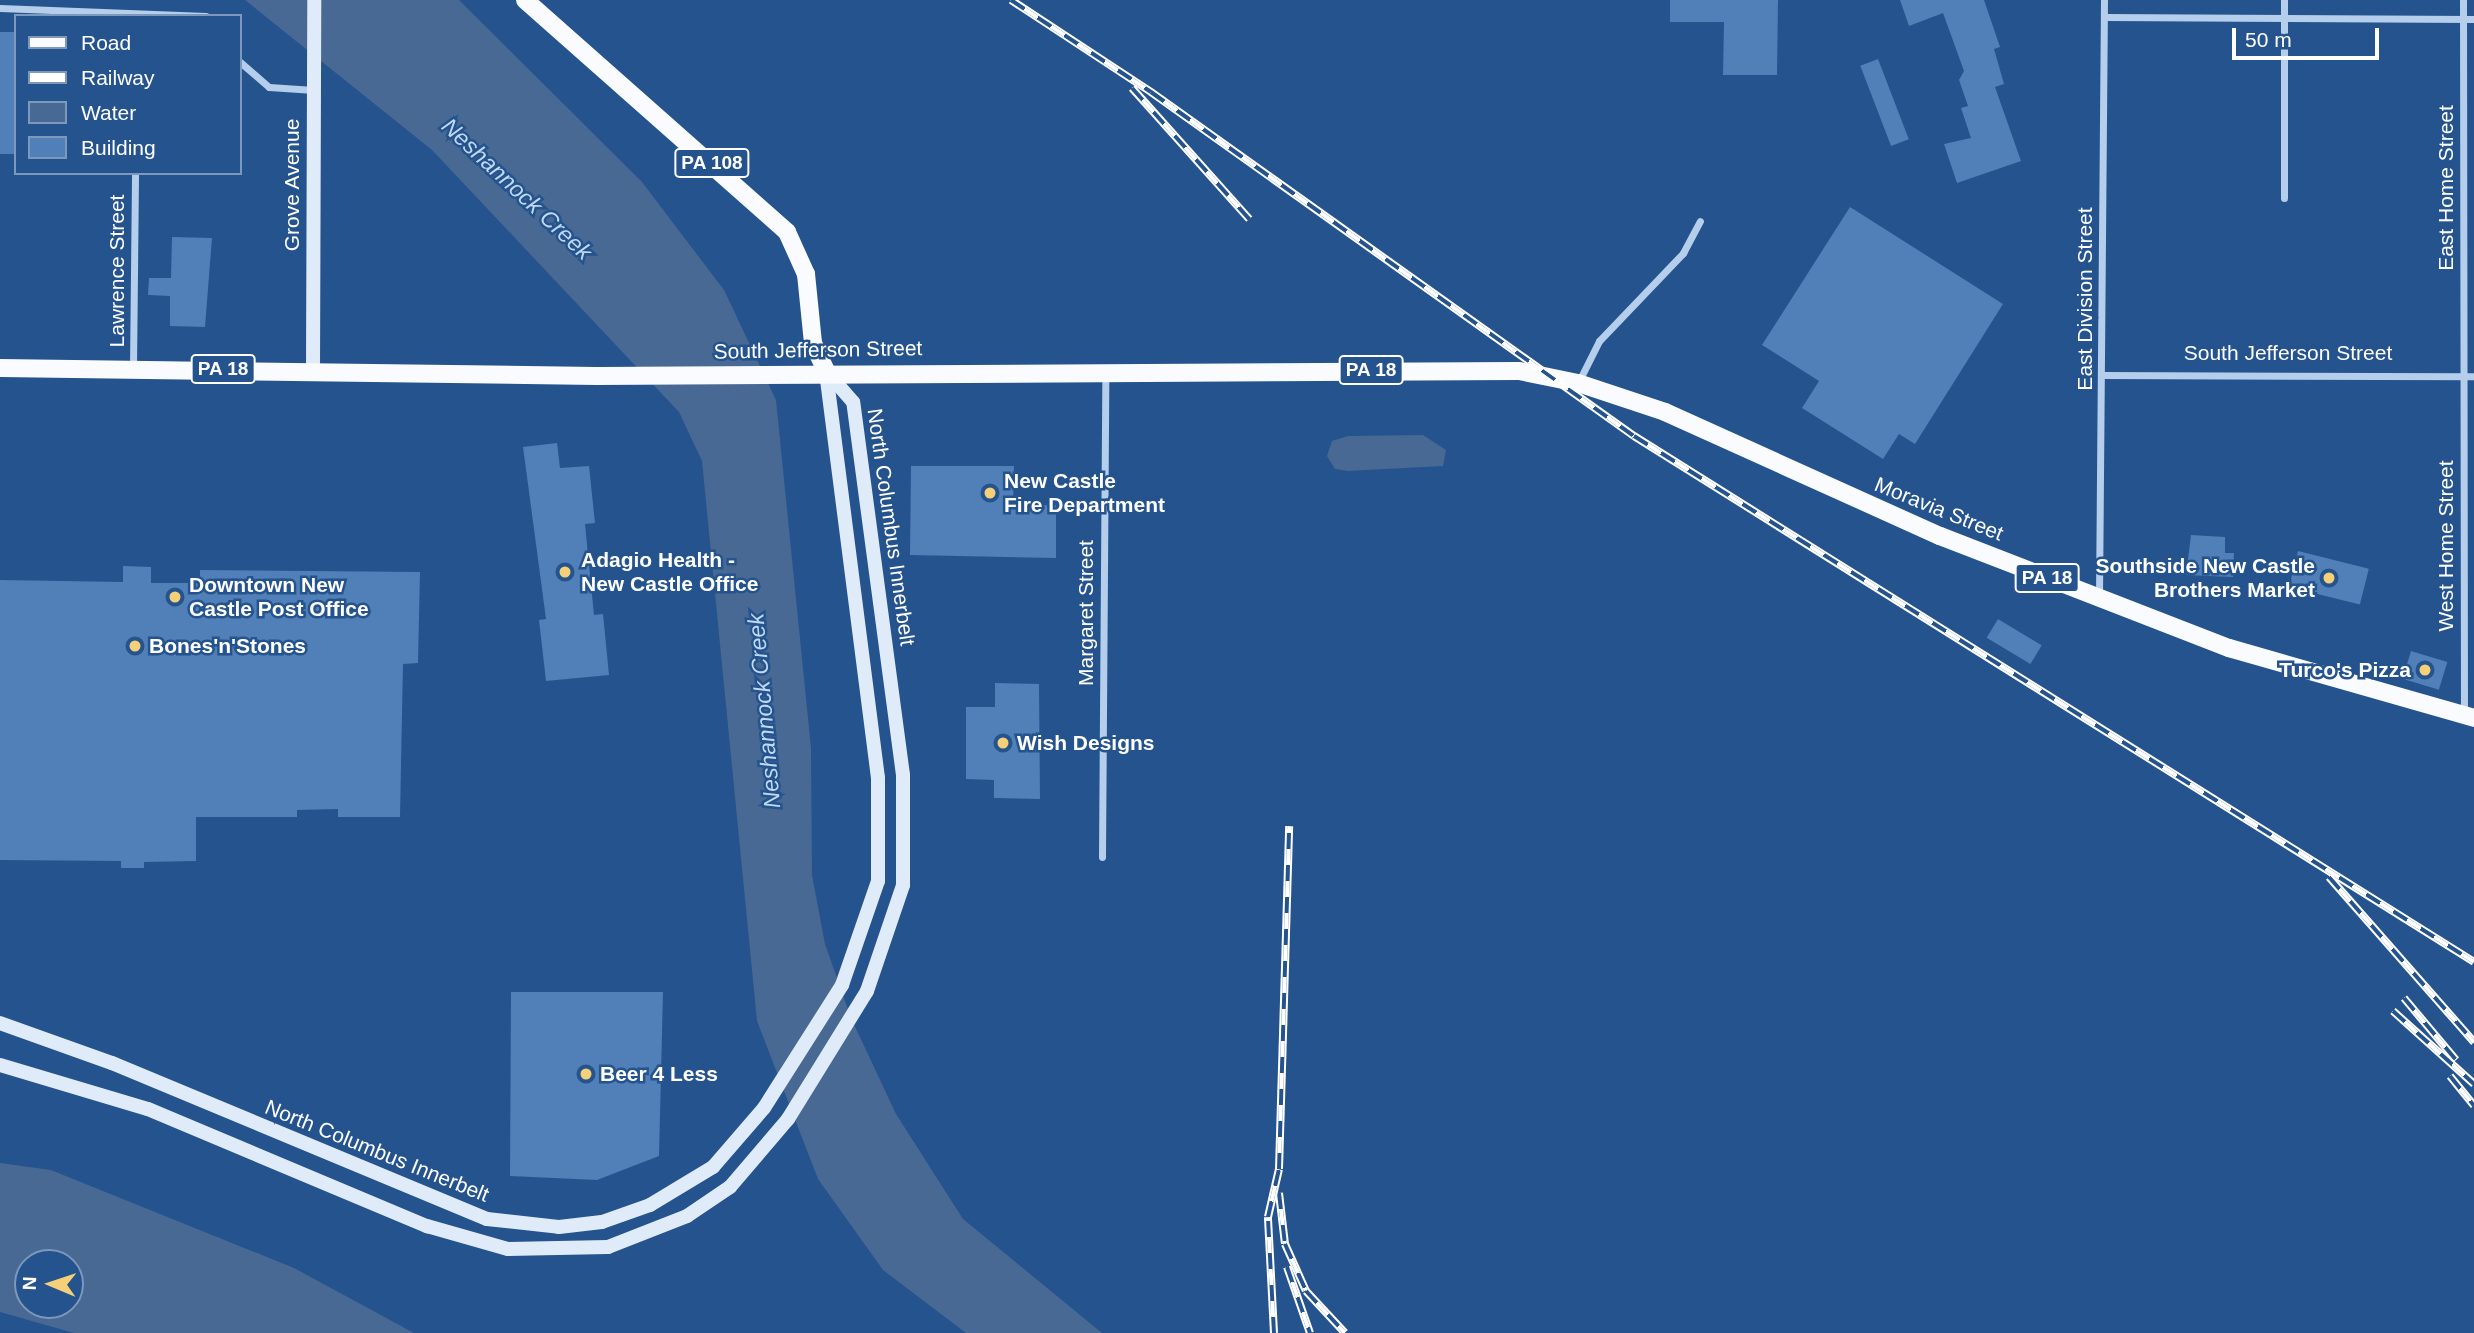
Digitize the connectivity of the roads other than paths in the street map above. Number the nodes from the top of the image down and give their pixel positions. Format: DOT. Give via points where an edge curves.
graph roads {
  1 [pos="314,0"];
  2 [pos="525,0"];
  3 [pos="2104,0"];
  4 [pos="2284,0"];
  5 [pos="2463,0"];
  6 [pos="0,8"];
  7 [pos="137,13"];
  8 [pos="160,14"];
  9 [pos="2104,17"];
  10 [pos="2283,18"];
  11 [pos="2463,19"];
  12 [pos="2474,19"];
  13 [pos="242,64"];
  14 [pos="314,90"];
  15 [pos="135,175"];
  16 [pos="2284,198"];
  17 [pos="1700,221"];
  18 [pos="0,368"];
  19 [pos="134,369"];
  20 [pos="1105,369"];
  21 [pos="313,370"];
  22 [pos="826,371"];
  23 [pos="2102,375"];
  24 [pos="2463,376"];
  25 [pos="2474,376"];
  26 [pos="1578,383"];
  27 [pos="1634,400"];
  28 [pos="2099,598"];
  29 [pos="2469,717"];
  30 [pos="1102,857"];
  31 [pos="0,1023"];
  32 [pos="0,1065"];
  1 -- 14 [label="main road, Grove Avenue"];
  2 -- 22 [label="main road, PA 108" via="787,232 806,274 813,343"];
  3 -- 9 [label="street, East Division Street"];
  4 -- 10 [label="street"];
  5 -- 11 [label="street, East Home Street"];
  6 -- 7 [label="street"];
  7 -- 8 [label="street"];
  9 -- 10 [label="street"];
  9 -- 23 [label="street, East Division Street"];
  10 -- 11 [label="street"];
  10 -- 16 [label="street"];
  11 -- 12 [label="street"];
  11 -- 24 [label="street, East Home Street"];
  13 -- 14 [label="street" via="269,87"];
  14 -- 21 [label="main road, Grove Avenue"];
  15 -- 19 [label="street, Lawrence Street"];
  17 -- 26 [label="street" via="1683,253 1599,341"];
  18 -- 19 [label="main road, South Jefferson Street / PA 18"];
  19 -- 21 [label="main road, South Jefferson Street / PA 18"];
  20 -- 22 [label="main road, South Jefferson Street / PA 18"];
  20 -- 26 [label="main road, South Jefferson Street / PA 18" via="1489,370"];
  20 -- 30 [label="street, Margaret Street"];
  21 -- 22 [label="main road, South Jefferson Street / PA 18" via="597,376"];
  22 -- 31 [label="main road, North Columbus Innerbelt" via="881,833 873,904 842,985 778,1086 730,1151 694,1182 602,1222 537,1226 463,1212 112,1063"];
  22 -- 32 [label="main road, North Columbus Innerbelt" via="853,402 905,804 898,911 851,1018 788,1119 730,1187 687,1216 608,1247 535,1252 455,1237 189,1124"];
  23 -- 24 [label="street, South Jefferson Street"];
  23 -- 28 [label="street, East Division Street"];
  24 -- 25 [label="street, South Jefferson Street"];
  24 -- 29 [label="street, West Home Street"];
  26 -- 27 [label="main road, South Jefferson Street / PA 18"];
  27 -- 28 [label="main road, Moravia Street / PA 18" via="1894,517"];
  28 -- 29 [label="main road, Moravia Street / PA 18" via="2274,664"];
}
